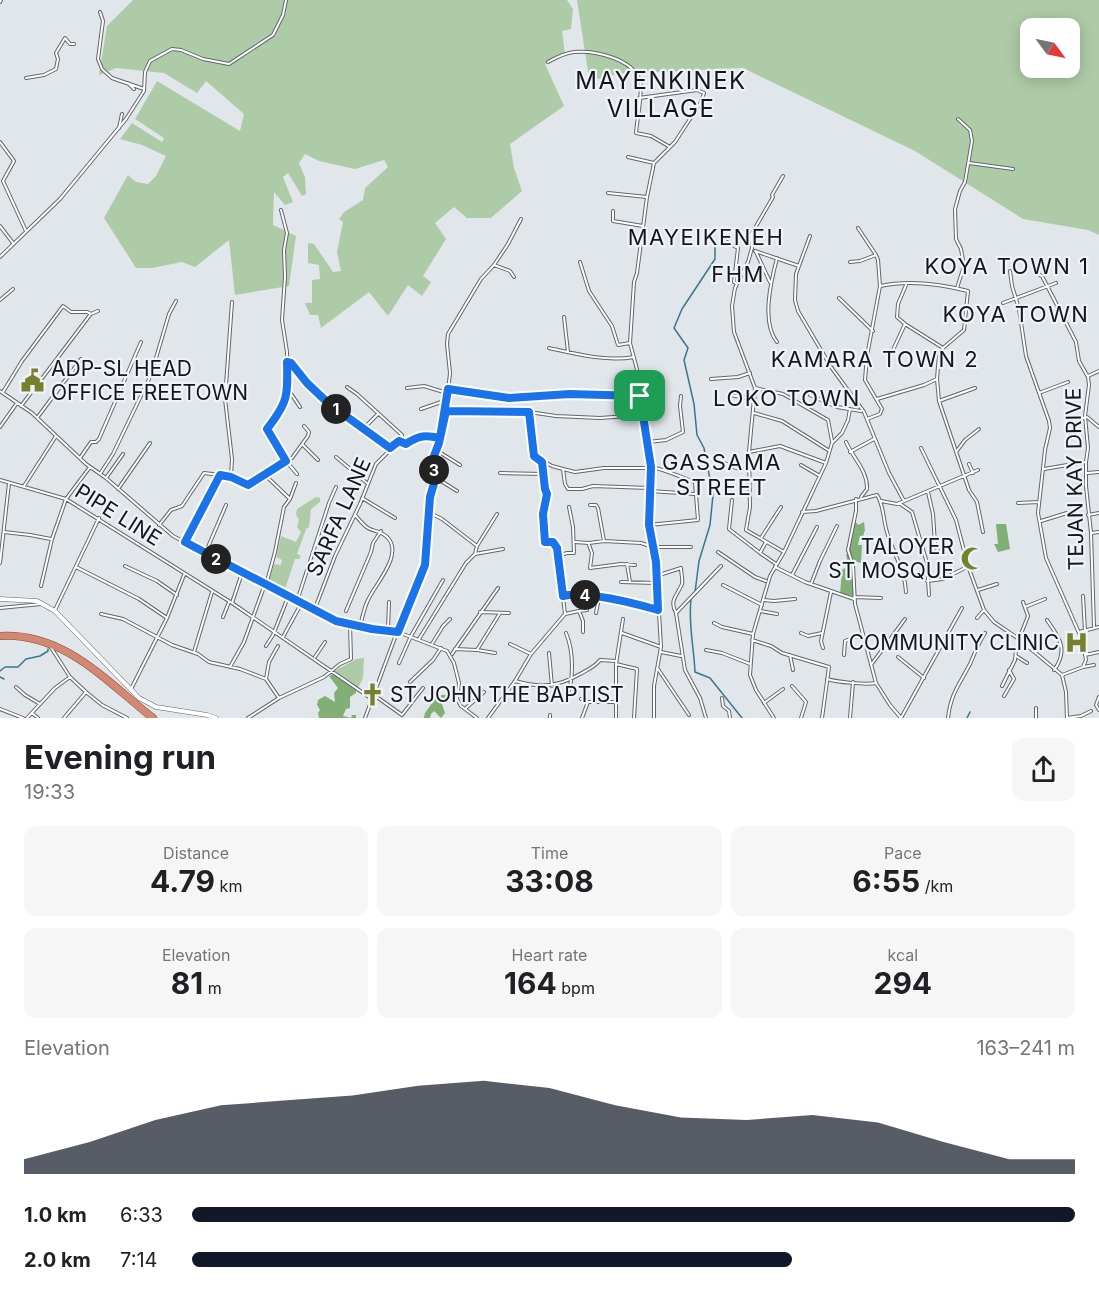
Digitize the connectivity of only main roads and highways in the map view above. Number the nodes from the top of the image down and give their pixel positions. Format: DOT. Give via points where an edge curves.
graph roads {
  1 [pos="0,638"];
  2 [pos="149,718"];
  3 [pos="153,718"];
  1 -- 2 [label="highway" via="50,646"];
  1 -- 3 [label="highway" via="39,639 72,654"];
}
